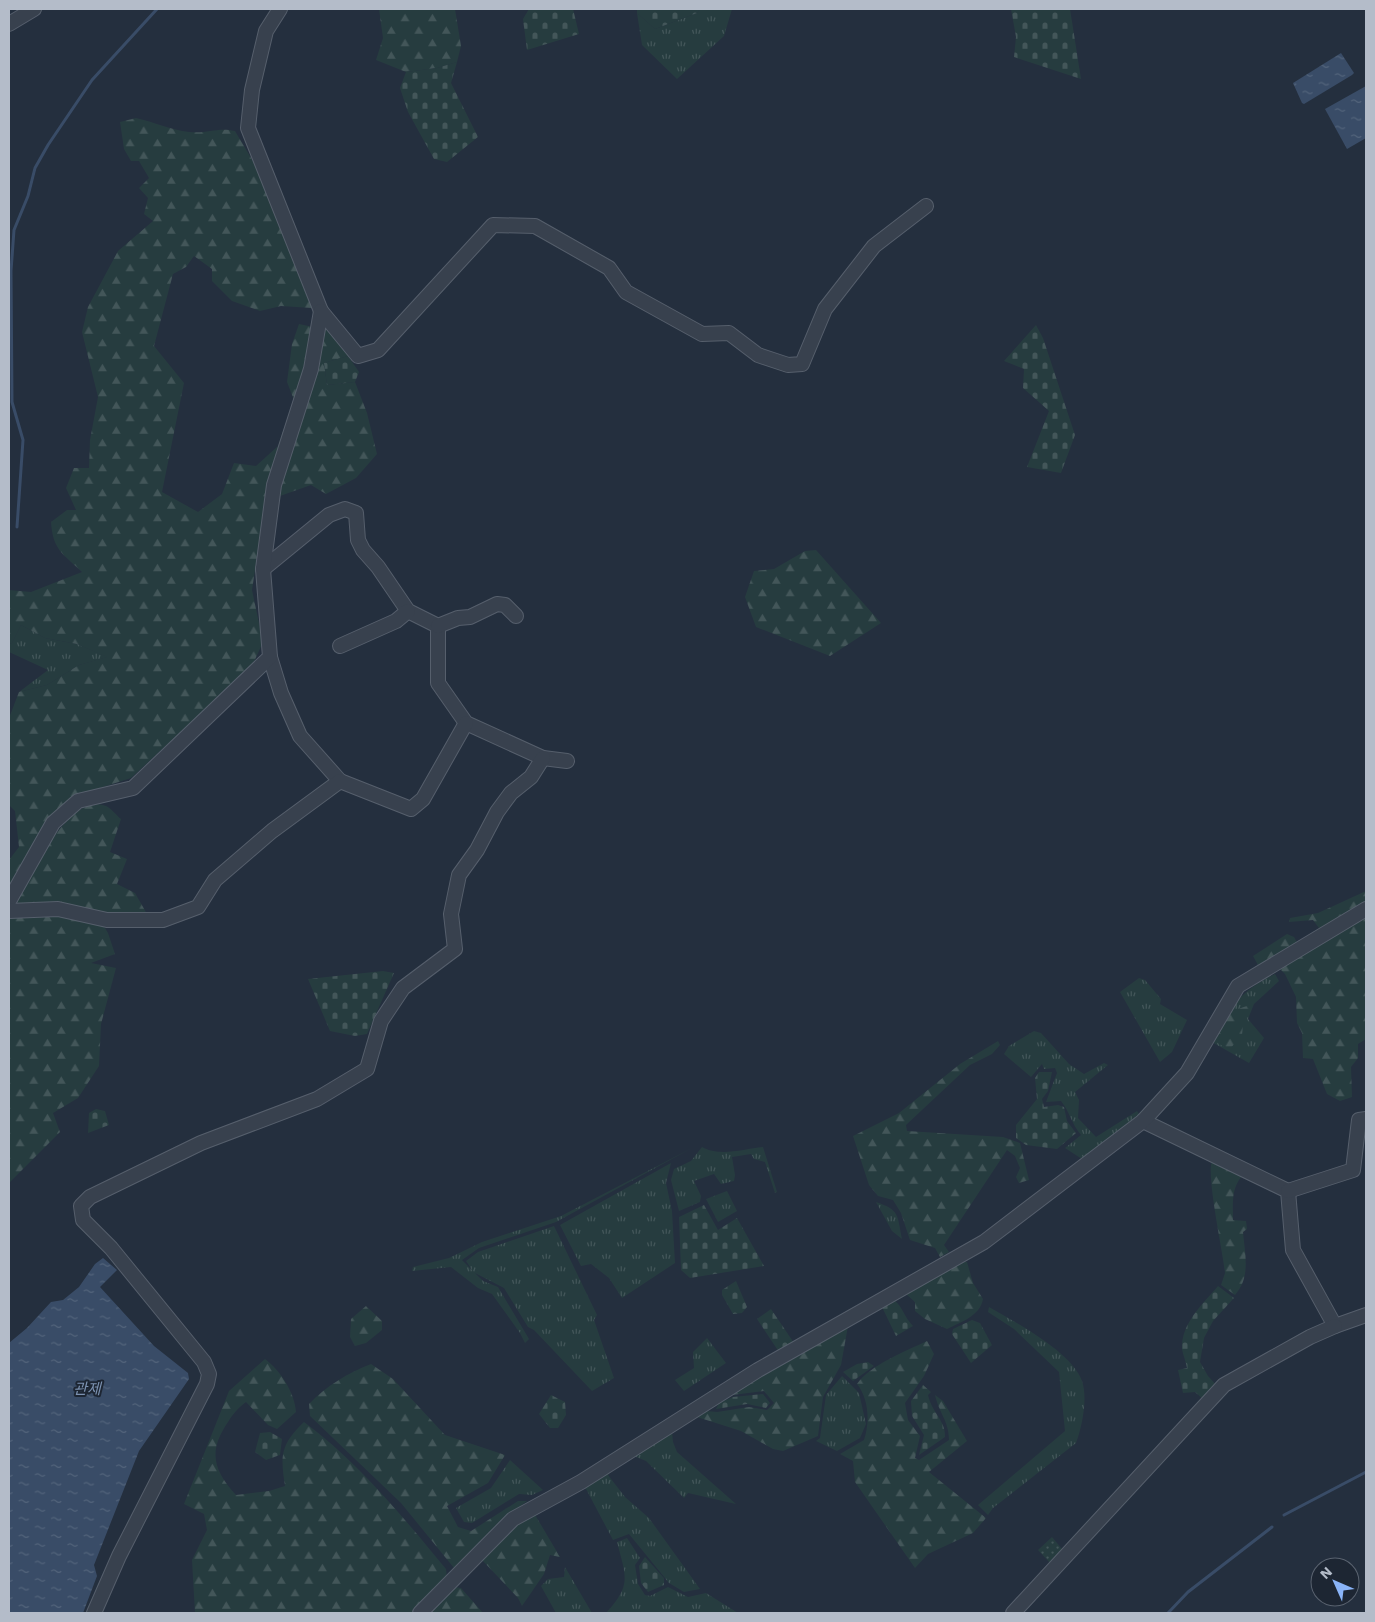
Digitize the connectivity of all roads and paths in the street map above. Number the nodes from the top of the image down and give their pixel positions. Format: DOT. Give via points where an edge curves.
graph roads {
  1 [pos="34,9"];
  2 [pos="280,9"];
  3 [pos="9,24"];
  4 [pos="926,206"];
  5 [pos="320,311"];
  6 [pos="263,569"];
  7 [pos="408,611"];
  8 [pos="516,616"];
  9 [pos="438,626"];
  10 [pos="340,646"];
  11 [pos="270,657"];
  12 [pos="466,723"];
  13 [pos="543,758"];
  14 [pos="567,760"];
  15 [pos="340,781"];
  16 [pos="9,901"];
  17 [pos="1366,909"];
  18 [pos="9,911"];
  19 [pos="1366,1119"];
  20 [pos="1143,1121"];
  21 [pos="1288,1191"];
  22 [pos="1366,1315"];
  23 [pos="1335,1326"];
  24 [pos="94,1613"];
  25 [pos="420,1613"];
  26 [pos="1013,1613"];
  1 -- 3 [label="street"];
  2 -- 5 [label="street" via="266,30 252,90 248,128"];
  4 -- 5 [label="street" via="874,246 825,309 802,364 788,365 758,355 729,333 702,334 626,292 609,268 535,226 492,225 378,350 358,356"];
  5 -- 6 [label="street" via="311,369 274,485"];
  6 -- 7 [label="street" via="329,515 346,509 356,513 358,540 363,550 378,566"];
  6 -- 11 [label="street"];
  7 -- 9 [label="street"];
  7 -- 10 [label="street" via="396,621"];
  8 -- 9 [label="street" via="505,605 497,604 470,617"];
  9 -- 12 [label="street" via="438,683"];
  11 -- 15 [label="street" via="300,736"];
  11 -- 16 [label="street" via="133,788 78,801 53,823"];
  12 -- 13 [label="street"];
  12 -- 15 [label="street" via="423,799 411,809"];
  13 -- 14 [label="street"];
  13 -- 24 [label="street" via="531,777 511,793 497,812 477,850 459,875 452,914 456,950 403,988 382,1021 367,1069 317,1099 201,1143 90,1197 81,1206 83,1220 173,1324 204,1362 209,1374 207,1384 119,1556"];
  15 -- 18 [label="street" via="272,832 216,880 198,907 163,920 107,920 58,908"];
  17 -- 20 [label="street" via="1238,986 1187,1073"];
  19 -- 21 [label="street" via="1359,1120 1353,1170"];
  20 -- 21 [label="street"];
  20 -- 25 [label="street" via="984,1242 758,1370 581,1482 513,1519"];
  21 -- 23 [label="street" via="1293,1250"];
  22 -- 23 [label="street"];
  23 -- 26 [label="street" via="1224,1385"];
}
